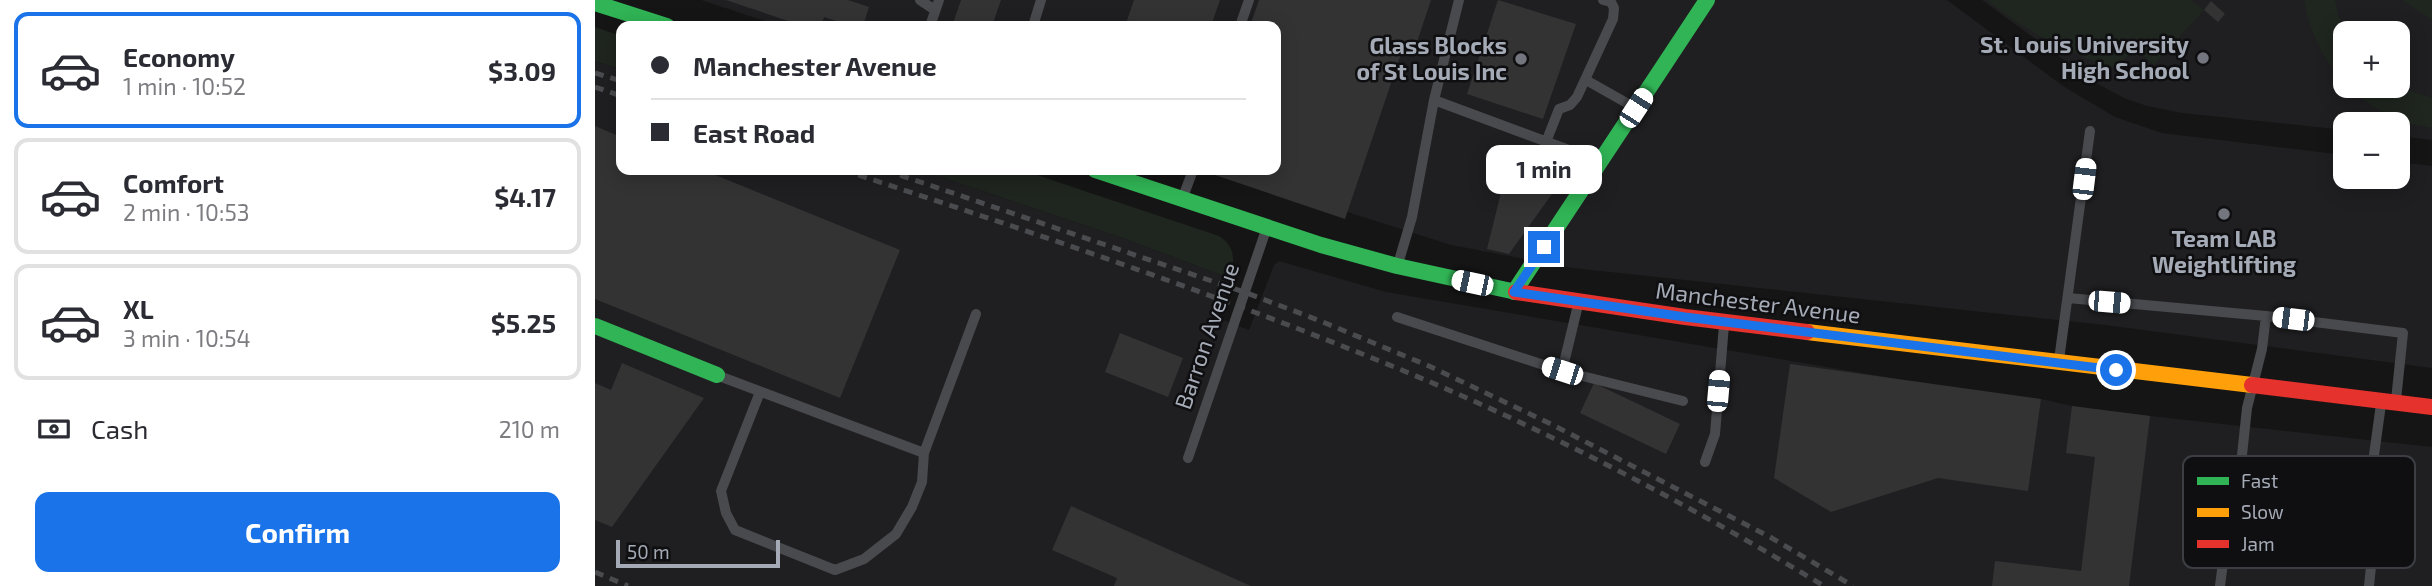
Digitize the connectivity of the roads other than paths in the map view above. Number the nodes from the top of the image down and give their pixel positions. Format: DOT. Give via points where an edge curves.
graph roads {
  1 [pos="920,0"];
  2 [pos="1041,0"];
  3 [pos="1249,0"];
  4 [pos="1459,0"];
  5 [pos="1603,0"];
  6 [pos="1707,0"];
  7 [pos="595,3"];
  8 [pos="937,5"];
  9 [pos="657,21"];
  10 [pos="1035,21"];
  11 [pos="1242,21"];
  12 [pos="1586,80"];
  13 [pos="1434,100"];
  14 [pos="1636,108"];
  15 [pos="2090,131"];
  16 [pos="1546,142"];
  17 [pos="1600,162"];
  18 [pos="1110,175"];
  19 [pos="1191,175"];
  20 [pos="1182,199"];
  21 [pos="1267,227"];
  22 [pos="1397,266"];
  23 [pos="1514,292"];
  24 [pos="2068,298"];
  25 [pos="1579,302"];
  26 [pos="976,314"];
  27 [pos="2266,316"];
  28 [pos="1397,317"];
  29 [pos="1725,322"];
  30 [pos="595,326"];
  31 [pos="2059,363"];
  32 [pos="1562,371"];
  33 [pos="717,375"];
  34 [pos="2253,385"];
  35 [pos="760,392"];
  36 [pos="1683,401"];
  37 [pos="2389,402"];
  38 [pos="2432,407"];
  39 [pos="924,453"];
  40 [pos="2242,456"];
  41 [pos="2376,456"];
  42 [pos="1188,458"];
  43 [pos="1705,462"];
  44 [pos="2222,568"];
  45 [pos="2371,568"];
  46 [pos="2220,586"];
  47 [pos="2369,586"];
  1 -- 8 [label="lane"];
  2 -- 10 [label="lane"];
  3 -- 11 [label="lane"];
  4 -- 13 [label="lane"];
  5 -- 12 [label="lane" via="1611,2 1613,19"];
  6 -- 14 [label="main road"];
  7 -- 9 [label="main road"];
  12 -- 14 [label="lane"];
  12 -- 16 [label="lane" via="1570,105 1559,109"];
  13 -- 16 [label="lane"];
  13 -- 22 [label="lane" via="1412,217"];
  14 -- 17 [label="main road"];
  15 -- 24 [label="lane"];
  16 -- 17 [label="lane"];
  17 -- 23 [label="main road"];
  18 -- 20 [label="main road, Manchester Avenue"];
  19 -- 20 [label="lane"];
  20 -- 21 [label="main road, Manchester Avenue"];
  21 -- 22 [label="main road, Manchester Avenue"];
  21 -- 42 [label="lane, Barron Avenue"];
  22 -- 23 [label="main road, Manchester Avenue"];
  23 -- 25 [label="main road, Manchester Avenue"];
  24 -- 27 [label="lane"];
  24 -- 31 [label="lane"];
  25 -- 29 [label="main road, Manchester Avenue"];
  25 -- 32 [label="lane"];
  26 -- 39 [label="lane"];
  27 -- 34 [label="lane"];
  27 -- 37 [label="lane" via="2403,332"];
  28 -- 32 [label="lane"];
  29 -- 31 [label="main road, Manchester Avenue"];
  29 -- 43 [label="lane" via="1715,434"];
  30 -- 33 [label="main road"];
  31 -- 34 [label="main road, Manchester Avenue"];
  32 -- 36 [label="lane"];
  33 -- 35 [label="lane"];
  34 -- 37 [label="main road, Manchester Avenue"];
  34 -- 40 [label="lane"];
  35 -- 39 [label="lane"];
  35 -- 39 [label="lane" via="721,491 726,513 735,530 835,570 864,559 895,534 922,482"];
  37 -- 38 [label="main road, Manchester Avenue"];
  37 -- 41 [label="lane"];
  44 -- 46 [label="lane"];
  45 -- 47 [label="lane"];
}
